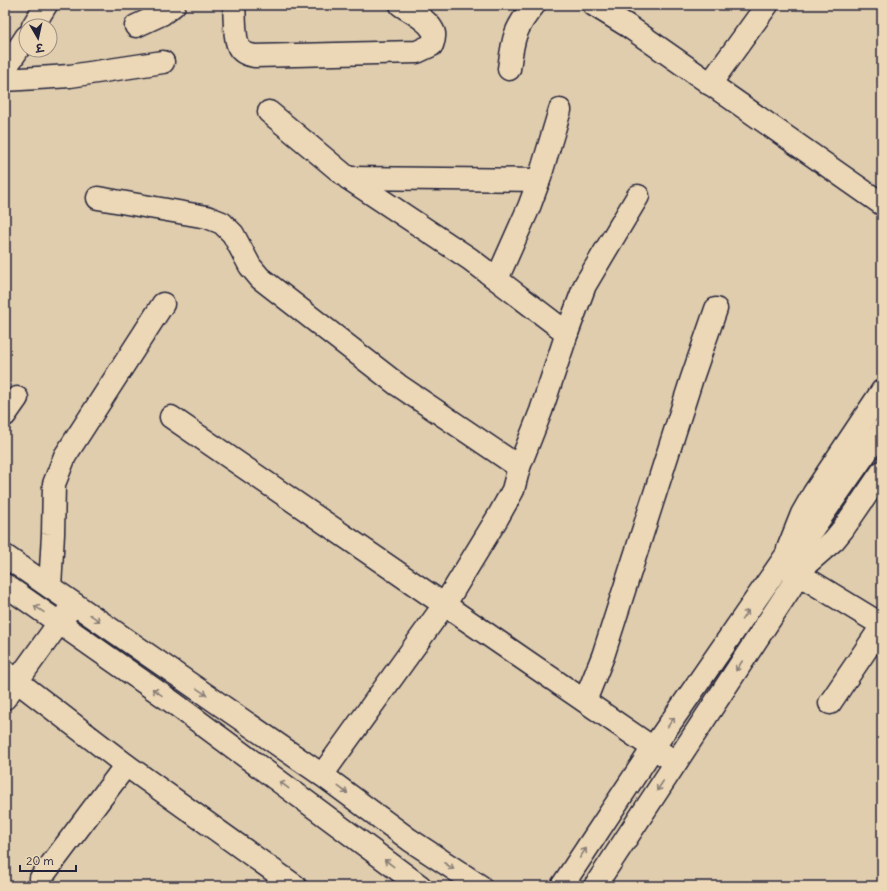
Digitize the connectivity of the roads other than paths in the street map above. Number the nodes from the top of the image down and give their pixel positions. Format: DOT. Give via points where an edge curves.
graph roads {
  1 [pos="46,5"];
  2 [pos="174,5"];
  3 [pos="234,5"];
  4 [pos="401,5"];
  5 [pos="534,5"];
  6 [pos="594,5"];
  7 [pos="767,5"];
  8 [pos="38,18"];
  9 [pos="136,26"];
  10 [pos="18,49"];
  11 [pos="163,62"];
  12 [pos="5,69"];
  13 [pos="509,69"];
  14 [pos="5,80"];
  15 [pos="710,84"];
  16 [pos="560,110"];
  17 [pos="269,112"];
  18 [pos="348,178"];
  19 [pos="539,180"];
  20 [pos="638,196"];
  21 [pos="98,198"];
  22 [pos="882,204"];
  23 [pos="496,279"];
  24 [pos="163,304"];
  25 [pos="716,309"];
  26 [pos="567,333"];
  27 [pos="882,391"];
  28 [pos="17,398"];
  29 [pos="5,415"];
  30 [pos="171,417"];
  31 [pos="882,430"];
  32 [pos="519,467"];
  33 [pos="882,472"];
  34 [pos="5,556"];
  35 [pos="792,566"];
  36 [pos="5,585"];
  37 [pos="50,587"];
  38 [pos="74,604"];
  39 [pos="445,604"];
  40 [pos="59,623"];
  41 [pos="882,625"];
  42 [pos="9,683"];
  43 [pos="585,701"];
  44 [pos="830,703"];
  45 [pos="653,748"];
  46 [pos="676,762"];
  47 [pos="126,765"];
  48 [pos="322,775"];
  49 [pos="43,883"];
  50 [pos="295,886"];
  51 [pos="420,886"];
  52 [pos="480,886"];
  53 [pos="562,886"];
  54 [pos="595,886"];
  1 -- 8 [label="street"];
  2 -- 9 [label="street" via="162,14"];
  3 -- 4 [label="street" via="240,50 255,56 417,52 432,45 435,37 433,30"];
  5 -- 13 [label="street" via="516,30"];
  6 -- 15 [label="street"];
  7 -- 15 [label="street"];
  10 -- 12 [label="street"];
  11 -- 14 [label="street" via="70,76"];
  15 -- 22 [label="street"];
  16 -- 19 [label="street"];
  17 -- 18 [label="street"];
  18 -- 19 [label="street"];
  18 -- 23 [label="street"];
  19 -- 23 [label="street"];
  20 -- 26 [label="street" via="585,285"];
  21 -- 32 [label="street" via="207,217 222,223 233,234 250,266 260,278 398,385"];
  23 -- 26 [label="street"];
  24 -- 37 [label="street" via="65,456 54,484"];
  25 -- 43 [label="street" via="603,656"];
  26 -- 32 [label="street"];
  27 -- 35 [label="street" via="814,493 800,520"];
  28 -- 29 [label="street"];
  30 -- 39 [label="street"];
  31 -- 35 [label="street" via="809,534"];
  32 -- 39 [label="street" via="513,490"];
  33 -- 35 [label="street" via="834,540"];
  34 -- 37 [label="street"];
  35 -- 41 [label="street"];
  45 -- 35 [label="street, one-way"];
  35 -- 46 [label="street, one-way"];
  40 -- 36 [label="street, one-way"];
  37 -- 38 [label="street"];
  38 -- 40 [label="street"];
  38 -- 48 [label="street, one-way"];
  39 -- 43 [label="street"];
  39 -- 48 [label="street"];
  40 -- 42 [label="street"];
  51 -- 40 [label="street, one-way" via="175,704"];
  41 -- 44 [label="street"];
  42 -- 47 [label="street"];
  43 -- 45 [label="street"];
  45 -- 46 [label="street"];
  53 -- 45 [label="street, one-way"];
  46 -- 54 [label="street, one-way"];
  47 -- 49 [label="street"];
  47 -- 50 [label="street"];
  48 -- 52 [label="street, one-way" via="410,840"];
}
